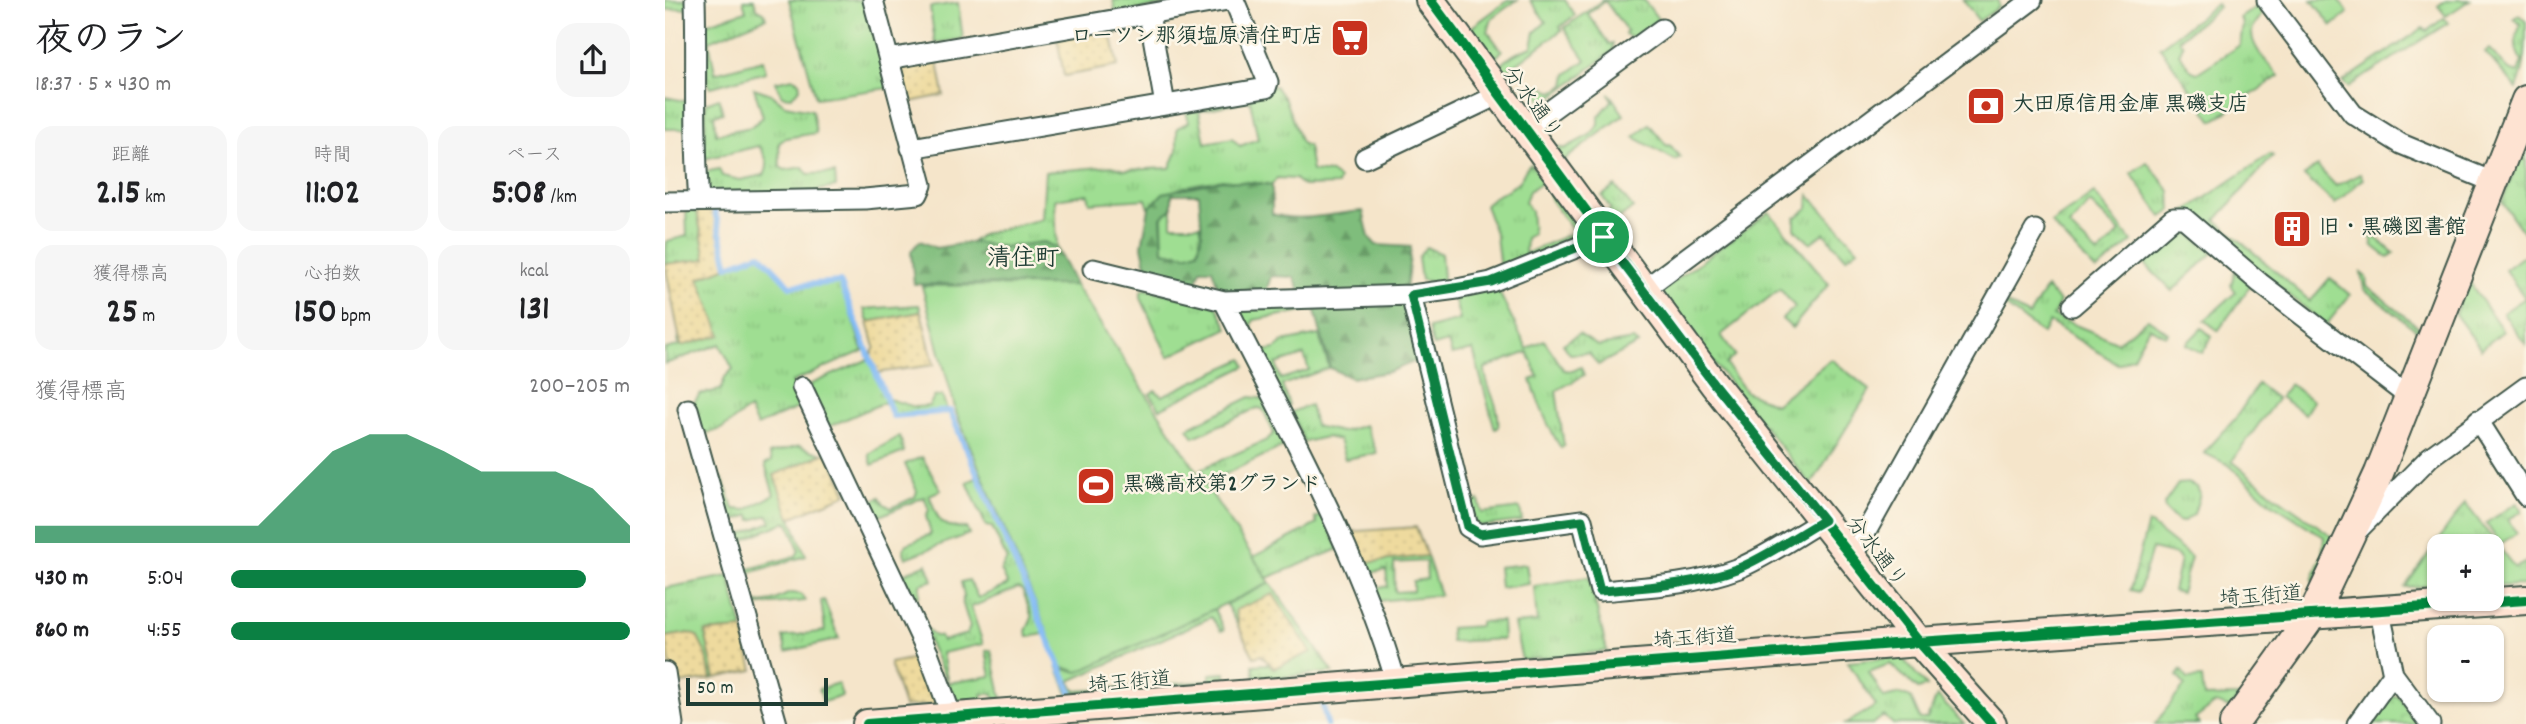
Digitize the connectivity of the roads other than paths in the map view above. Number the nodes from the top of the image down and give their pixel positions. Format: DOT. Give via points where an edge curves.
graph roads {
  1 [pos="695,0"];
  2 [pos="873,0"];
  3 [pos="1228,0"];
  4 [pos="1234,0"];
  5 [pos="1430,0"];
  6 [pos="2032,0"];
  7 [pos="2267,0"];
  8 [pos="1149,14"];
  9 [pos="1662,29"];
  10 [pos="890,59"];
  11 [pos="1500,94"];
  12 [pos="2526,100"];
  13 [pos="1165,105"];
  14 [pos="1525,129"];
  15 [pos="911,148"];
  16 [pos="1365,158"];
  17 [pos="2493,182"];
  18 [pos="699,200"];
  19 [pos="665,202"];
  20 [pos="2035,230"];
  21 [pos="1603,237"];
  22 [pos="1093,269"];
  23 [pos="1642,290"];
  24 [pos="1411,295"];
  25 [pos="1224,301"];
  26 [pos="2072,306"];
  27 [pos="802,387"];
  28 [pos="2526,387"];
  29 [pos="2409,397"];
  30 [pos="688,409"];
  31 [pos="2478,420"];
  32 [pos="2526,496"];
  33 [pos="1824,520"];
  34 [pos="2349,538"];
  35 [pos="1853,555"];
  36 [pos="2526,600"];
  37 [pos="2379,608"];
  38 [pos="2313,614"];
  39 [pos="1919,642"];
  40 [pos="665,672"];
  41 [pos="2393,674"];
  42 [pos="1396,682"];
  43 [pos="952,717"];
  44 [pos="983,719"];
  45 [pos="673,724"];
  46 [pos="777,724"];
  47 [pos="867,724"];
  48 [pos="1992,724"];
  49 [pos="2234,724"];
  50 [pos="2357,724"];
  51 [pos="2430,724"];
  1 -- 18 [label="street"];
  2 -- 10 [label="street"];
  3 -- 8 [label="street"];
  4 -- 13 [label="street" via="1268,82 1266,88"];
  5 -- 11 [label="street, 分水通り"];
  6 -- 23 [label="street"];
  7 -- 17 [label="street" via="2353,114 2401,144"];
  8 -- 10 [label="street"];
  8 -- 13 [label="street"];
  9 -- 14 [label="street"];
  10 -- 15 [label="street"];
  11 -- 14 [label="street, 分水通り"];
  11 -- 16 [label="street"];
  12 -- 17 [label="street"];
  13 -- 15 [label="street"];
  14 -- 21 [label="street, 分水通り"];
  15 -- 18 [label="street" via="922,185 918,194"];
  17 -- 29 [label="street"];
  18 -- 19 [label="street"];
  20 -- 35 [label="street"];
  21 -- 23 [label="street, 分水通り"];
  21 -- 24 [label="street" via="1491,282"];
  22 -- 25 [label="street"];
  23 -- 33 [label="street, 分水通り"];
  24 -- 25 [label="street"];
  24 -- 33 [label="street" via="1468,527 1480,534 1582,520 1600,591 1711,577 1742,567"];
  25 -- 42 [label="street" via="1354,564 1378,620"];
  26 -- 29 [label="street" via="2173,218 2184,218 2260,283"];
  27 -- 43 [label="street" via="929,655"];
  28 -- 31 [label="street"];
  29 -- 34 [label="street"];
  30 -- 46 [label="street"];
  31 -- 32 [label="street"];
  31 -- 34 [label="street" via="2430,457"];
  33 -- 35 [label="street, 分水通り"];
  34 -- 38 [label="street"];
  35 -- 39 [label="street, 分水通り"];
  36 -- 37 [label="street, 埼玉街道"];
  37 -- 38 [label="street, 埼玉街道"];
  37 -- 41 [label="street"];
  38 -- 39 [label="street, 埼玉街道"];
  38 -- 49 [label="street"];
  39 -- 42 [label="street, 埼玉街道"];
  39 -- 48 [label="street, 分水通り"];
  40 -- 45 [label="street"];
  41 -- 50 [label="street"];
  41 -- 51 [label="street"];
  42 -- 44 [label="street, 埼玉街道"];
  43 -- 44 [label="street, 埼玉街道"];
  43 -- 47 [label="street, 埼玉街道"];
}
